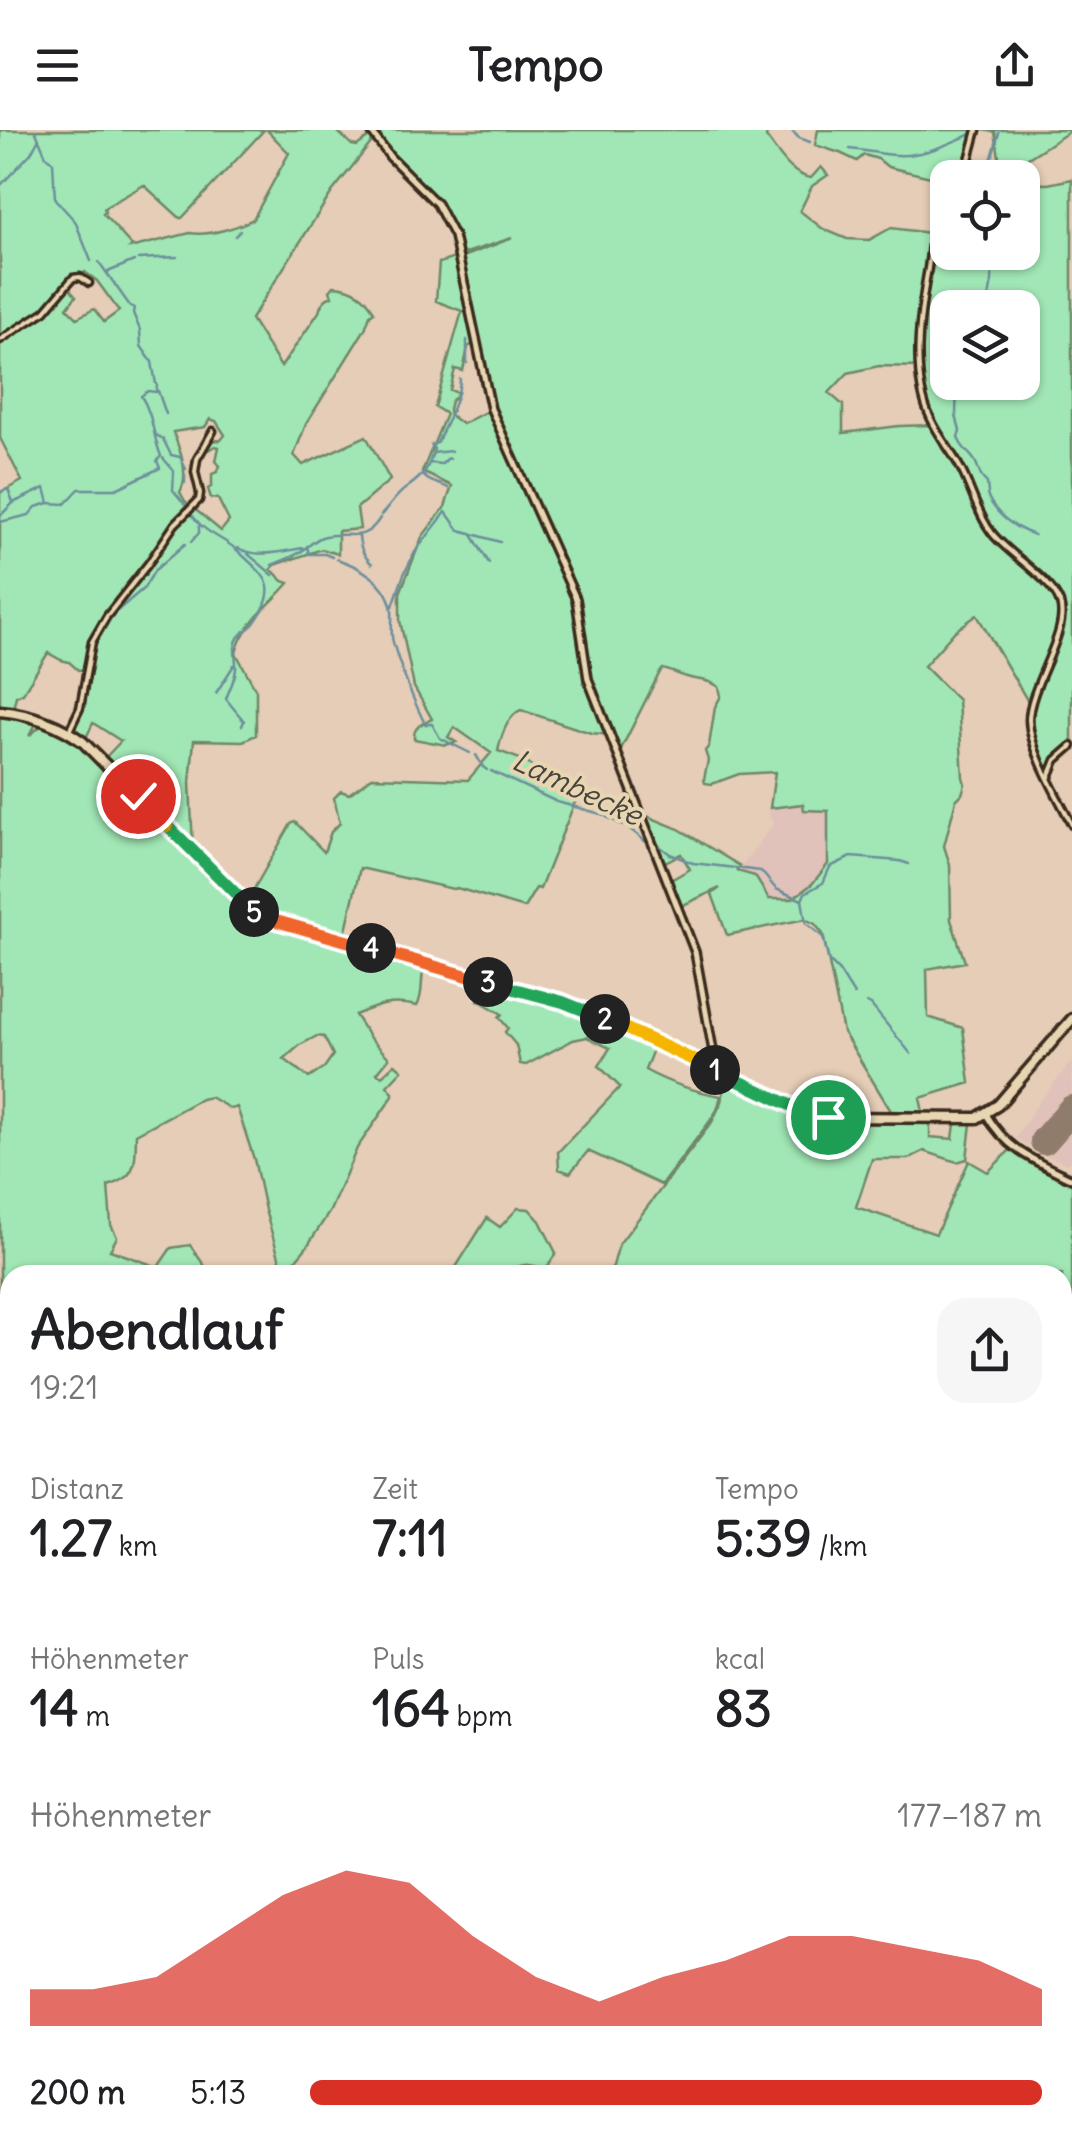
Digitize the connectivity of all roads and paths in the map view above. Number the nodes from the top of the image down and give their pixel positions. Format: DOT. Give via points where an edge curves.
graph roads {
  1 [pos="370,130"];
  2 [pos="977,130"];
  3 [pos="971,160"];
  4 [pos="930,251"];
  5 [pos="89,283"];
  6 [pos="0,340"];
  7 [pos="214,432"];
  8 [pos="0,711"];
  9 [pos="69,732"];
  10 [pos="1072,746"];
  11 [pos="1049,777"];
  12 [pos="1072,825"];
  13 [pos="1072,1019"];
  14 [pos="711,1068"];
  15 [pos="986,1114"];
  16 [pos="1072,1179"];
  1 -- 14 [label="street" via="431,197 456,246 490,409 576,599 588,679 694,948"];
  2 -- 3 [label="street"];
  4 -- 11 [label="street" via="919,378 932,422 988,528 1060,602 1061,624 1030,714"];
  5 -- 6 [label="street" via="74,278 45,311"];
  7 -- 9 [label="street" via="196,464 200,497 90,646"];
  8 -- 9 [label="main road"];
  9 -- 14 [label="main road" via="262,916 578,1007"];
  10 -- 11 [label="street"];
  11 -- 12 [label="street"];
  13 -- 15 [label="main road"];
  14 -- 15 [label="main road" via="814,1114"];
  15 -- 16 [label="street" via="1018,1152"];
}
